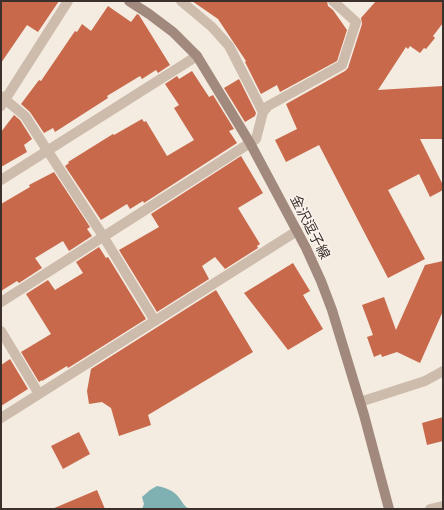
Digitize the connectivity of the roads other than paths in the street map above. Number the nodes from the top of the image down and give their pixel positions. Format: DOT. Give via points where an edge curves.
graph roads {
  1 [pos="68,1"];
  2 [pos="129,1"];
  3 [pos="181,1"];
  4 [pos="333,1"];
  5 [pos="197,56"];
  6 [pos="3,100"];
  7 [pos="263,112"];
  8 [pos="250,143"];
  9 [pos="48,150"];
  10 [pos="1,180"];
  11 [pos="296,231"];
  12 [pos="103,236"];
  13 [pos="1,302"];
  14 [pos="154,321"];
  15 [pos="1,331"];
  16 [pos="443,371"];
  17 [pos="39,394"];
  18 [pos="360,402"];
  19 [pos="1,418"];
  20 [pos="443,506"];
  21 [pos="389,509"];
  22 [pos="430,509"];
  1 -- 6 [label="street"];
  2 -- 5 [label="main road, 金沢逗子線" via="173,32"];
  3 -- 7 [label="street" via="212,27 229,46"];
  4 -- 7 [label="street" via="356,22 342,65 268,106"];
  5 -- 8 [label="main road, 金沢逗子線"];
  5 -- 9 [label="street"];
  6 -- 9 [label="street" via="25,116"];
  7 -- 8 [label="street" via="256,139"];
  8 -- 11 [label="main road, 金沢逗子線"];
  8 -- 12 [label="street"];
  9 -- 10 [label="street"];
  9 -- 12 [label="street"];
  11 -- 14 [label="street"];
  11 -- 18 [label="main road, 金沢逗子線" via="321,281 332,310"];
  12 -- 13 [label="street"];
  12 -- 14 [label="street"];
  14 -- 17 [label="street"];
  15 -- 17 [label="street"];
  16 -- 18 [label="street" via="425,381"];
  17 -- 19 [label="street"];
  18 -- 21 [label="main road, 金沢逗子線"];
  20 -- 22 [label="street"];
}
